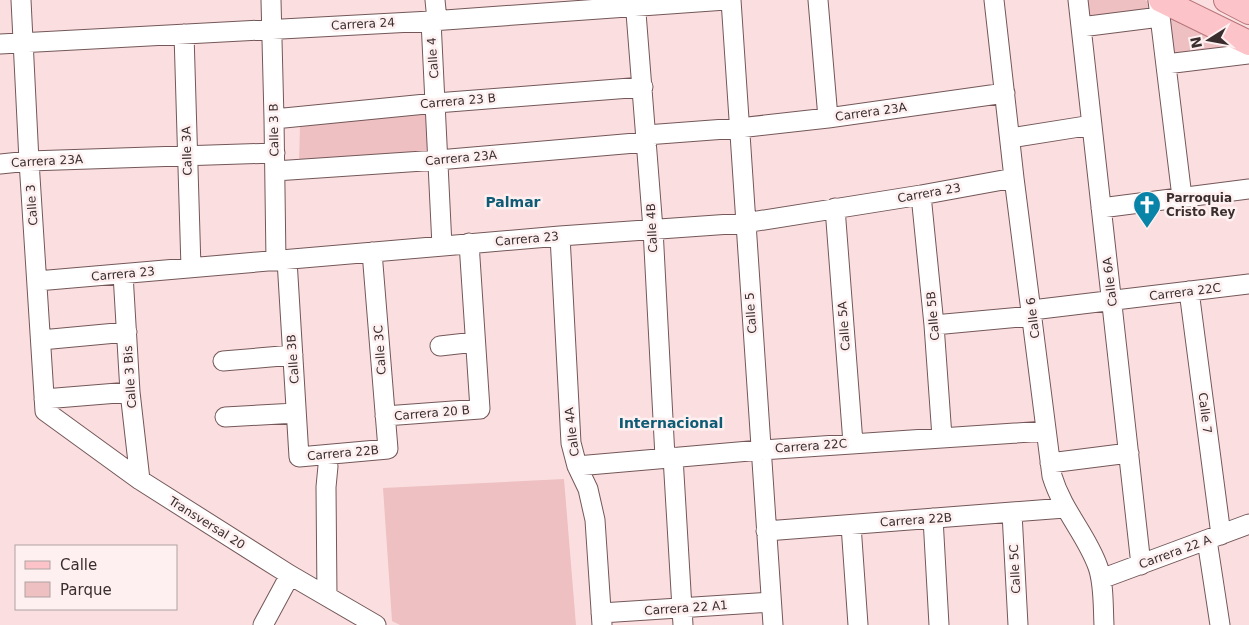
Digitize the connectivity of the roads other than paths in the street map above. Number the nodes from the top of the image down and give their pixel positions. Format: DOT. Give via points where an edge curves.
graph roads {
  1 [pos="21,0"];
  2 [pos="271,0"];
  3 [pos="436,0"];
  4 [pos="726,0"];
  5 [pos="732,0"];
  6 [pos="818,0"];
  7 [pos="994,0"];
  8 [pos="1078,0"];
  9 [pos="1226,0"];
  10 [pos="635,3"];
  11 [pos="1159,6"];
  12 [pos="512,7"];
  13 [pos="1249,12"];
  14 [pos="434,20"];
  15 [pos="1081,27"];
  16 [pos="272,29"];
  17 [pos="184,34"];
  18 [pos="24,43"];
  19 [pos="1249,43"];
  20 [pos="0,44"];
  21 [pos="1249,54"];
  22 [pos="1166,64"];
  23 [pos="643,87"];
  24 [pos="1005,93"];
  25 [pos="436,103"];
  26 [pos="828,118"];
  27 [pos="274,119"];
  28 [pos="1092,125"];
  29 [pos="739,128"];
  30 [pos="646,138"];
  31 [pos="1010,138"];
  32 [pos="188,155"];
  33 [pos="29,160"];
  34 [pos="438,160"];
  35 [pos="275,162"];
  36 [pos="0,164"];
  37 [pos="1014,178"];
  38 [pos="1249,189"];
  39 [pos="921,195"];
  40 [pos="1182,197"];
  41 [pos="835,208"];
  42 [pos="1101,208"];
  43 [pos="745,223"];
  44 [pos="653,229"];
  45 [pos="560,236"];
  46 [pos="469,244"];
  47 [pos="442,246"];
  48 [pos="372,252"];
  49 [pos="281,261"];
  50 [pos="191,268"];
  51 [pos="123,274"];
  52 [pos="37,280"];
  53 [pos="1249,284"];
  54 [pos="1189,291"];
  55 [pos="1112,300"];
  56 [pos="1032,313"];
  57 [pos="934,325"];
  58 [pos="127,332"];
  59 [pos="41,340"];
  60 [pos="475,342"];
  61 [pos="440,346"];
  62 [pos="293,355"];
  63 [pos="223,361"];
  64 [pos="130,392"];
  65 [pos="45,405"];
  66 [pos="296,413"];
  67 [pos="385,416"];
  68 [pos="225,417"];
  69 [pos="1046,431"];
  70 [pos="942,437"];
  71 [pos="853,443"];
  72 [pos="388,449"];
  73 [pos="761,450"];
  74 [pos="1129,453"];
  75 [pos="299,457"];
  76 [pos="669,457"];
  77 [pos="1050,463"];
  78 [pos="328,466"];
  79 [pos="577,466"];
  80 [pos="140,480"];
  81 [pos="1065,508"];
  82 [pos="1012,513"];
  83 [pos="933,518"];
  84 [pos="1249,524"];
  85 [pos="851,525"];
  86 [pos="766,530"];
  87 [pos="1214,538"];
  88 [pos="1141,565"];
  89 [pos="290,575"];
  90 [pos="1101,579"];
  91 [pos="327,596"];
  92 [pos="771,602"];
  93 [pos="683,616"];
  94 [pos="601,619"];
  95 [pos="263,625"];
  96 [pos="376,625"];
  97 [pos="773,625"];
  98 [pos="858,625"];
  99 [pos="940,625"];
  100 [pos="1018,625"];
  101 [pos="1104,625"];
  102 [pos="1220,625"];
  1 -- 18 [label="street, Calle 3"];
  2 -- 16 [label="street, Calle 3 B"];
  3 -- 14 [label="street, Calle 4"];
  4 -- 10 [label="street, Carrera 24"];
  5 -- 29 [label="street, Calle 5"];
  6 -- 26 [label="street"];
  7 -- 24 [label="street, Calle 6"];
  8 -- 15 [label="street, Calle 6A"];
  9 -- 13 [label="main road"];
  10 -- 12 [label="street, Carrera 24"];
  10 -- 23 [label="street, Calle 4B"];
  11 -- 15 [label="street"];
  11 -- 19 [label="main road"];
  11 -- 22 [label="street"];
  12 -- 14 [label="street, Carrera 24"];
  14 -- 16 [label="street, Carrera 24"];
  14 -- 25 [label="street, Calle 4"];
  15 -- 28 [label="street, Calle 6A"];
  16 -- 17 [label="street, Carrera 24"];
  16 -- 27 [label="street, Calle 3 B"];
  17 -- 18 [label="street, Carrera 24"];
  17 -- 32 [label="street, Calle 3A"];
  18 -- 20 [label="street, Carrera 24"];
  18 -- 33 [label="street, Calle 3"];
  21 -- 22 [label="street"];
  22 -- 40 [label="street"];
  23 -- 25 [label="street, Carrera 23 B"];
  23 -- 30 [label="street, Calle 4B"];
  24 -- 26 [label="street, Carrera 23A"];
  24 -- 31 [label="street, Calle 6"];
  25 -- 27 [label="street, Carrera 23 B"];
  25 -- 34 [label="street, Calle 4"];
  26 -- 29 [label="street, Carrera 23A"];
  27 -- 35 [label="street, Calle 3 B"];
  28 -- 31 [label="street"];
  28 -- 42 [label="street, Calle 6A"];
  29 -- 30 [label="street, Carrera 23A"];
  29 -- 43 [label="street, Calle 5"];
  30 -- 34 [label="street, Carrera 23A"];
  30 -- 44 [label="street, Calle 4B"];
  31 -- 37 [label="street, Calle 6"];
  32 -- 33 [label="street, Carrera 23A"];
  32 -- 35 [label="street, Carrera 23A"];
  32 -- 50 [label="street, Calle 3A"];
  33 -- 36 [label="street, Carrera 23A"];
  33 -- 52 [label="street, Calle 3"];
  34 -- 35 [label="street, Carrera 23A"];
  34 -- 47 [label="street, Calle 4"];
  35 -- 49 [label="street, Calle 3 B"];
  37 -- 39 [label="street, Carrera 23"];
  37 -- 56 [label="street, Calle 6"];
  38 -- 40 [label="street"];
  39 -- 41 [label="street, Carrera 23"];
  39 -- 57 [label="street, Calle 5B"];
  40 -- 42 [label="street"];
  41 -- 43 [label="street, Carrera 23"];
  41 -- 71 [label="street, Calle 5A"];
  42 -- 55 [label="street, Calle 6A"];
  43 -- 44 [label="street, Carrera 23"];
  43 -- 73 [label="street, Calle 5"];
  44 -- 45 [label="street, Carrera 23"];
  44 -- 76 [label="street, Calle 4B"];
  45 -- 46 [label="street, Carrera 23"];
  45 -- 79 [label="street, Calle 4A" via="571,443"];
  46 -- 47 [label="street, Carrera 23"];
  46 -- 60 [label="street"];
  47 -- 48 [label="street, Carrera 23"];
  48 -- 49 [label="street, Carrera 23"];
  48 -- 67 [label="street, Calle 3C"];
  49 -- 50 [label="street, Carrera 23"];
  49 -- 62 [label="street, Calle 3B"];
  50 -- 51 [label="street, Carrera 23"];
  51 -- 52 [label="street, Carrera 23"];
  51 -- 58 [label="street, Calle 3 Bis"];
  52 -- 59 [label="street, Calle 3"];
  53 -- 54 [label="street, Carrera 22C"];
  54 -- 55 [label="street, Carrera 22C"];
  54 -- 87 [label="street, Calle 7"];
  55 -- 56 [label="street, Carrera 22C"];
  55 -- 74 [label="street, Calle 6A"];
  56 -- 57 [label="street, Carrera 22C"];
  56 -- 69 [label="street, Calle 6"];
  57 -- 70 [label="street, Calle 5B"];
  58 -- 59 [label="street"];
  58 -- 64 [label="street, Calle 3 Bis"];
  59 -- 65 [label="street, Calle 3"];
  60 -- 61 [label="street"];
  60 -- 67 [label="street, Carrera 20 B" via="480,409"];
  62 -- 63 [label="street"];
  62 -- 66 [label="street, Calle 3B"];
  64 -- 65 [label="street"];
  64 -- 80 [label="street, Calle 3 Bis"];
  65 -- 80 [label="street, Transversal 20"];
  66 -- 68 [label="street"];
  66 -- 75 [label="street, Calle 3B"];
  67 -- 72 [label="street, Calle 3C"];
  69 -- 70 [label="street, Carrera 22C"];
  69 -- 77 [label="street, Calle 6"];
  70 -- 71 [label="street, Carrera 22C"];
  71 -- 73 [label="street, Carrera 22C"];
  72 -- 75 [label="street, Carrera 22B"];
  73 -- 76 [label="street, Carrera 22C"];
  73 -- 86 [label="street, Calle 5"];
  74 -- 77 [label="street"];
  74 -- 88 [label="street, Calle 6A"];
  76 -- 79 [label="street, Carrera 22C"];
  76 -- 93 [label="street, Calle 4B"];
  77 -- 81 [label="street, Calle 6"];
  78 -- 91 [label="street"];
  79 -- 94 [label="street, Calle 4A" via="588,489 595,520"];
  80 -- 89 [label="street, Transversal 20"];
  81 -- 82 [label="street, Carrera 22B"];
  81 -- 90 [label="street, Calle 6" via="1096,560"];
  82 -- 83 [label="street, Carrera 22B"];
  82 -- 100 [label="street, Calle 5C"];
  83 -- 85 [label="street, Carrera 22B"];
  83 -- 99 [label="street"];
  84 -- 87 [label="street, Carrera 22 A"];
  85 -- 86 [label="street, Carrera 22B"];
  85 -- 98 [label="street"];
  86 -- 92 [label="street, Calle 5"];
  87 -- 88 [label="street, Carrera 22 A"];
  87 -- 102 [label="street, Calle 7"];
  88 -- 90 [label="street, Carrera 22 A"];
  89 -- 91 [label="street, Transversal 20"];
  89 -- 95 [label="street"];
  90 -- 101 [label="street, Calle 6"];
  91 -- 96 [label="street, Transversal 20"];
  92 -- 93 [label="street, Carrera 22 A1"];
  92 -- 97 [label="street, Calle 5"];
  93 -- 94 [label="street, Carrera 22 A1"];
}
